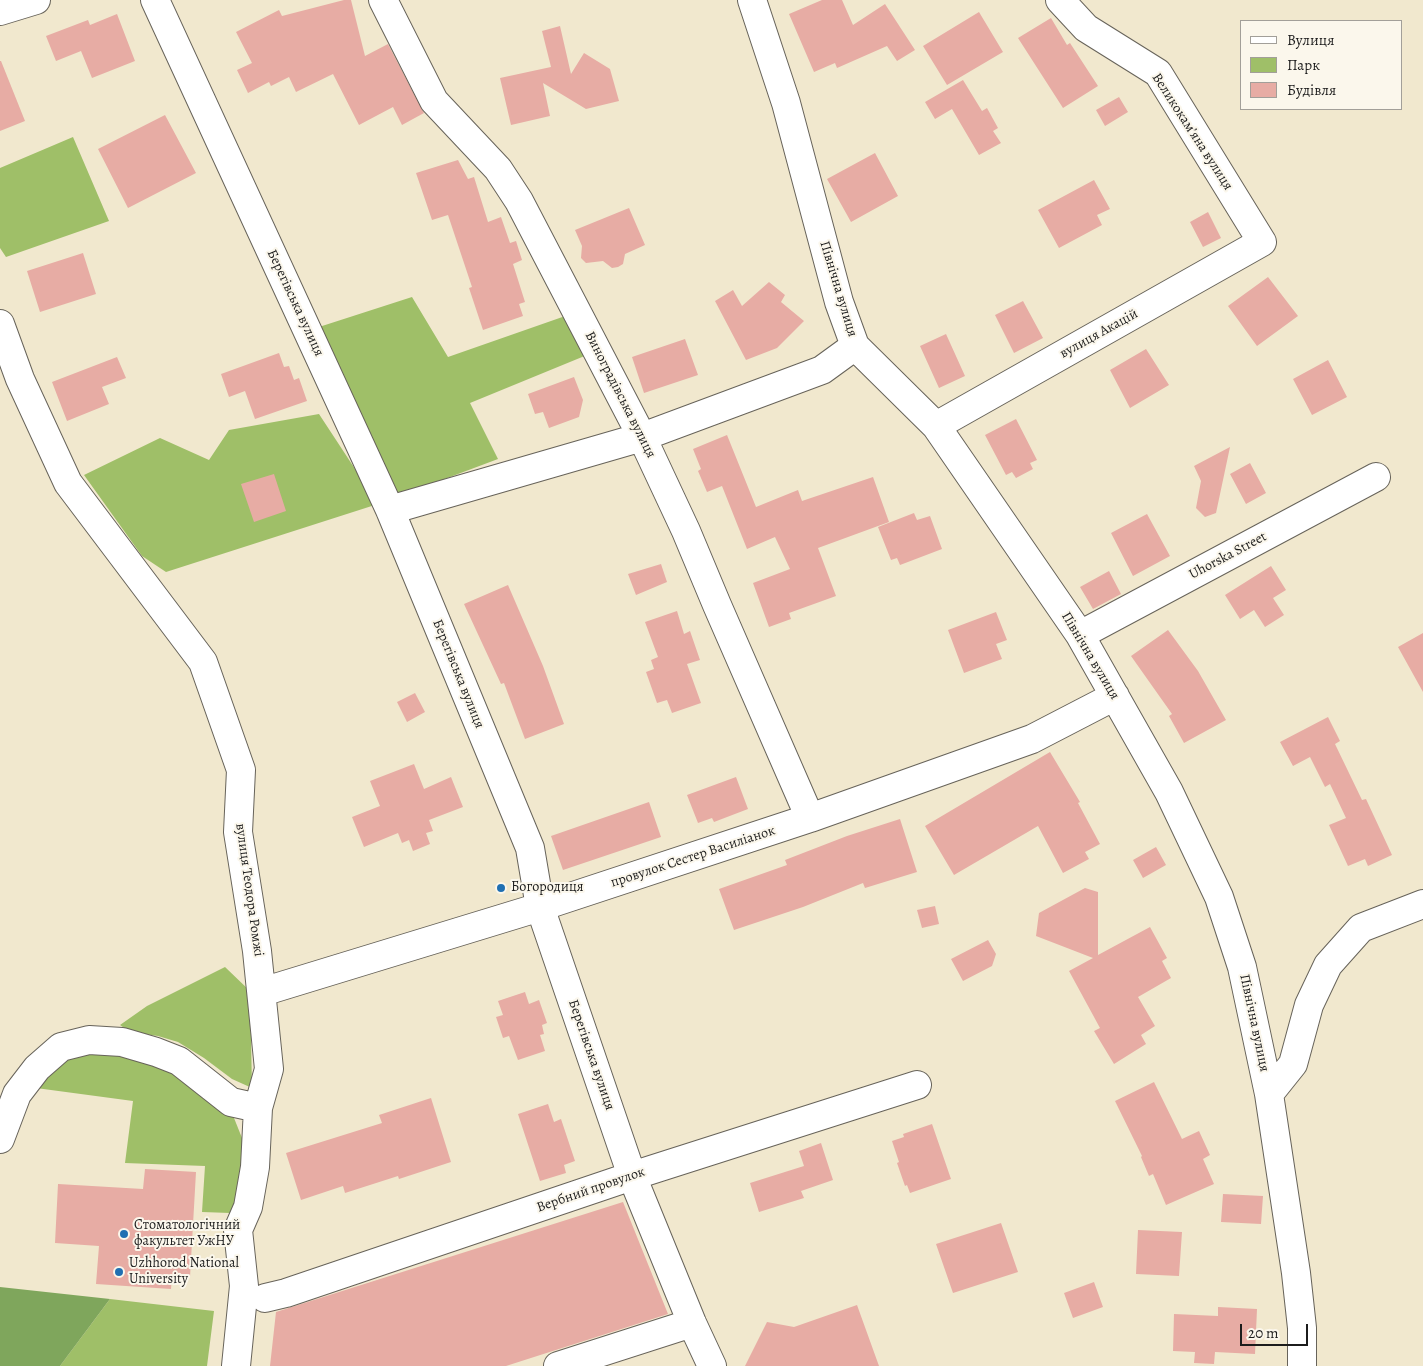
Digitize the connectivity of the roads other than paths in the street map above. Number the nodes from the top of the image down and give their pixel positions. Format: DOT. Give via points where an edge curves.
graph roads {
  1 [pos="36,0"];
  2 [pos="155,0"];
  3 [pos="382,0"];
  4 [pos="752,0"];
  5 [pos="1060,0"];
  6 [pos="0,11"];
  7 [pos="1262,242"];
  8 [pos="0,324"];
  9 [pos="855,346"];
  10 [pos="936,426"];
  11 [pos="642,437"];
  12 [pos="1376,477"];
  13 [pos="390,510"];
  14 [pos="1080,635"];
  15 [pos="1115,696"];
  16 [pos="810,818"];
  17 [pos="1423,904"];
  18 [pos="540,907"];
  19 [pos="262,992"];
  20 [pos="917,1085"];
  21 [pos="1269,1094"];
  22 [pos="258,1108"];
  23 [pos="0,1139"];
  24 [pos="632,1176"];
  25 [pos="265,1298"];
  26 [pos="692,1323"];
  27 [pos="236,1366"];
  28 [pos="558,1366"];
  29 [pos="712,1366"];
  30 [pos="1302,1366"];
  1 -- 6 [label="street"];
  2 -- 13 [label="street, Берегівська вулиця"];
  3 -- 11 [label="street, Виноградівська вулиця" via="434,101 498,169 519,201"];
  4 -- 9 [label="street, Північна вулиця" via="786,103 838,302"];
  5 -- 7 [label="street, Великокамʼяна вулиця" via="1086,28 1158,73"];
  7 -- 10 [label="street, вулиця Акацій"];
  8 -- 19 [label="street, вулиця Теодора Ромжі" via="20,379 68,483 203,662 241,770 238,832"];
  9 -- 10 [label="street, Північна вулиця"];
  9 -- 11 [label="street" via="822,370"];
  10 -- 14 [label="street, Північна вулиця"];
  11 -- 13 [label="street"];
  11 -- 16 [label="street, Виноградівська вулиця" via="686,530"];
  12 -- 14 [label="street, Uhorska Street"];
  13 -- 18 [label="street, Берегівська вулиця" via="530,848"];
  14 -- 15 [label="street, Північна вулиця"];
  15 -- 16 [label="street, провулок Сестер Василіанок" via="1032,739"];
  15 -- 21 [label="street, Північна вулиця" via="1169,792 1219,897 1242,967"];
  16 -- 18 [label="street, провулок Сестер Василіанок"];
  17 -- 21 [label="street" via="1361,928 1328,965 1309,1005 1293,1064"];
  18 -- 19 [label="street, провулок Сестер Василіанок"];
  18 -- 24 [label="street, Берегівська вулиця"];
  19 -- 22 [label="street, вулиця Теодора Ромжі" via="269,1069"];
  20 -- 24 [label="street, Вербний провулок"];
  21 -- 30 [label="street, Північна вулиця" via="1296,1273"];
  22 -- 23 [label="street" via="231,1102 179,1061 122,1042 89,1040 61,1047 37,1068 17,1094"];
  22 -- 27 [label="street, вулиця Теодора Ромжі" via="255,1167 248,1207 238,1230 244,1286"];
  24 -- 25 [label="street, Вербний провулок"];
  24 -- 26 [label="street, Берегівська вулиця"];
  26 -- 28 [label="street"];
  26 -- 29 [label="street, Берегівська вулиця"];
}
